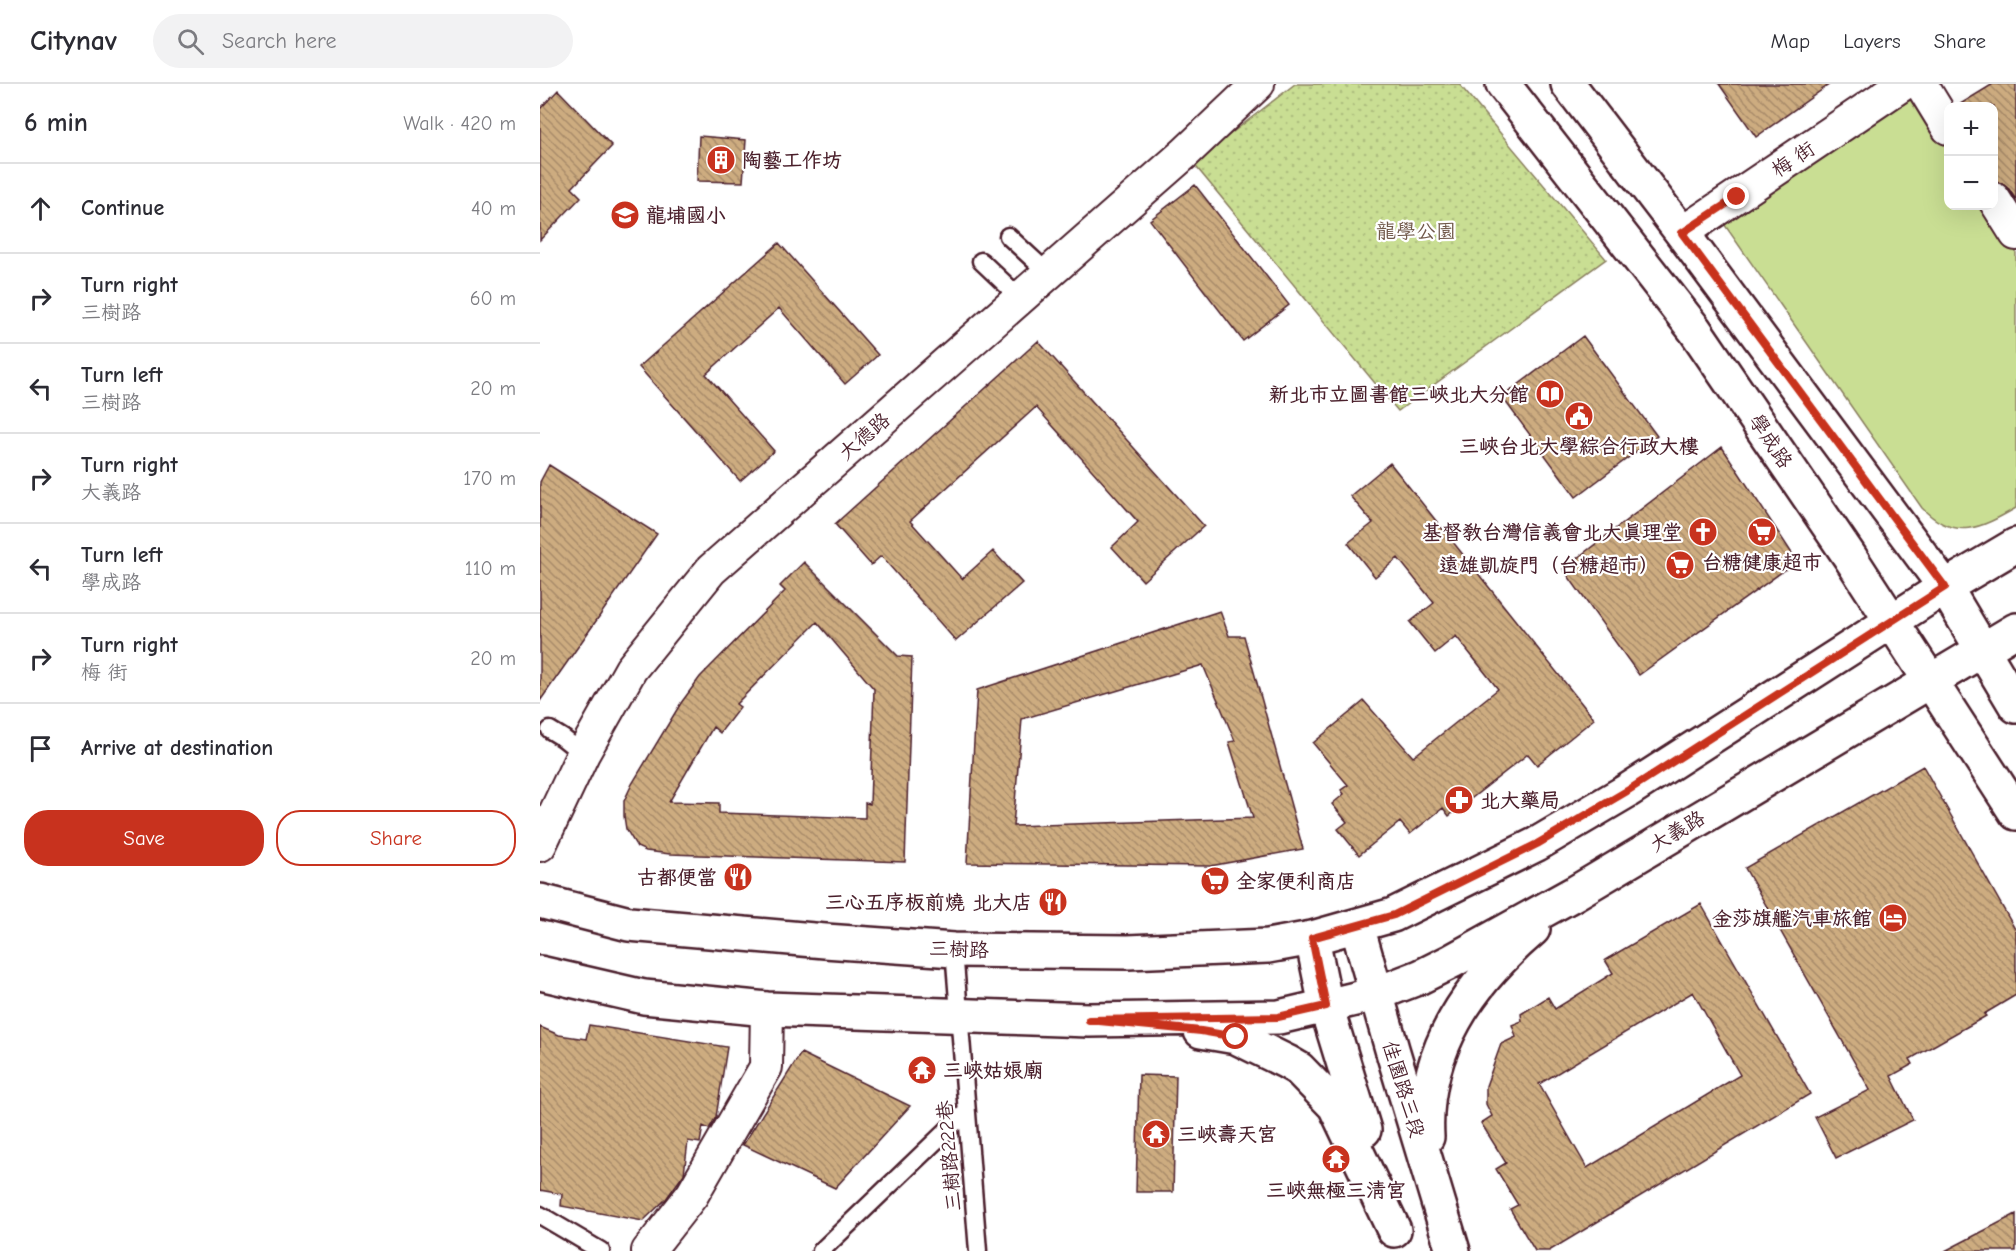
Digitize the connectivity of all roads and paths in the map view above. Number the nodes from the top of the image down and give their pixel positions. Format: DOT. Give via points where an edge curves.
graph roads {
  1 [pos="1258,84"];
  2 [pos="1503,84"];
  3 [pos="1568,84"];
  4 [pos="1903,84"];
  5 [pos="1921,84"];
  6 [pos="1944,121"];
  7 [pos="1998,205"];
  8 [pos="1682,233"];
  9 [pos="2016,234"];
  10 [pos="1008,236"];
  11 [pos="981,261"];
  12 [pos="1048,273"];
  13 [pos="1020,298"];
  14 [pos="2016,545"];
  15 [pos="1945,587"];
  16 [pos="1893,621"];
  17 [pos="2016,630"];
  18 [pos="1982,650"];
  19 [pos="1930,681"];
  20 [pos="2016,706"];
  21 [pos="550,730"];
  22 [pos="583,754"];
  23 [pos="2016,813"];
  24 [pos="540,845"];
  25 [pos="1575,893"];
  26 [pos="540,901"];
  27 [pos="1357,926"];
  28 [pos="1312,938"];
  29 [pos="954,950"];
  30 [pos="540,973"];
  31 [pos="1376,994"];
  32 [pos="1326,1006"];
  33 [pos="767,1009"];
  34 [pos="960,1016"];
  35 [pos="1089,1020"];
  36 [pos="966,1112"];
  37 [pos="1430,1177"];
  38 [pos="540,1215"];
  39 [pos="1397,1240"];
  40 [pos="601,1251"];
  41 [pos="648,1251"];
  42 [pos="821,1251"];
  43 [pos="978,1251"];
  44 [pos="1453,1251"];
  1 -- 12 [label="street, 大德路"];
  2 -- 16 [label="street, 學成路" via="1695,330"];
  3 -- 8 [label="street"];
  4 -- 8 [label="street, 梅 街"];
  5 -- 6 [label="street"];
  7 -- 9 [label="street"];
  8 -- 15 [label="street"];
  10 -- 12 [label="lane"];
  11 -- 13 [label="lane"];
  12 -- 13 [label="street, 大德路"];
  13 -- 22 [label="street, 大德路" via="711,570 631,669"];
  14 -- 15 [label="street"];
  15 -- 16 [label="street"];
  15 -- 18 [label="street"];
  16 -- 19 [label="street, 學成路"];
  16 -- 27 [label="street" via="1537,844 1394,915"];
  17 -- 18 [label="street, 大義路"];
  18 -- 19 [label="street, 大義路"];
  18 -- 20 [label="street"];
  19 -- 23 [label="street, 學成路"];
  19 -- 25 [label="street, 大義路"];
  21 -- 22 [label="lane"];
  22 -- 24 [label="street, 大德路"];
  25 -- 31 [label="street, 大義路" via="1420,977"];
  25 -- 37 [label="street" via="1510,948 1471,995 1441,1044 1426,1114"];
  26 -- 29 [label="street, 三樹路" via="629,924"];
  27 -- 28 [label="street"];
  27 -- 31 [label="street, 佳園路三段"];
  28 -- 29 [label="street, 三樹路" via="1268,946 1128,952"];
  28 -- 32 [label="street"];
  29 -- 34 [label="lane, 三樹路222巷"];
  30 -- 33 [label="street" via="644,997"];
  31 -- 32 [label="street, 大義路"];
  31 -- 37 [label="street, 佳園路三段"];
  32 -- 35 [label="street" via="1278,1017"];
  32 -- 39 [label="street"];
  33 -- 34 [label="street"];
  33 -- 41 [label="street" via="766,1066 692,1195"];
  34 -- 35 [label="street"];
  34 -- 36 [label="lane, 三樹路222巷"];
  35 -- 39 [label="street" via="1236,1037 1299,1069 1335,1106"];
  36 -- 42 [label="lane"];
  36 -- 43 [label="lane, 三樹路222巷"];
  37 -- 44 [label="street, 佳園路三段"];
  38 -- 40 [label="lane"];
}
